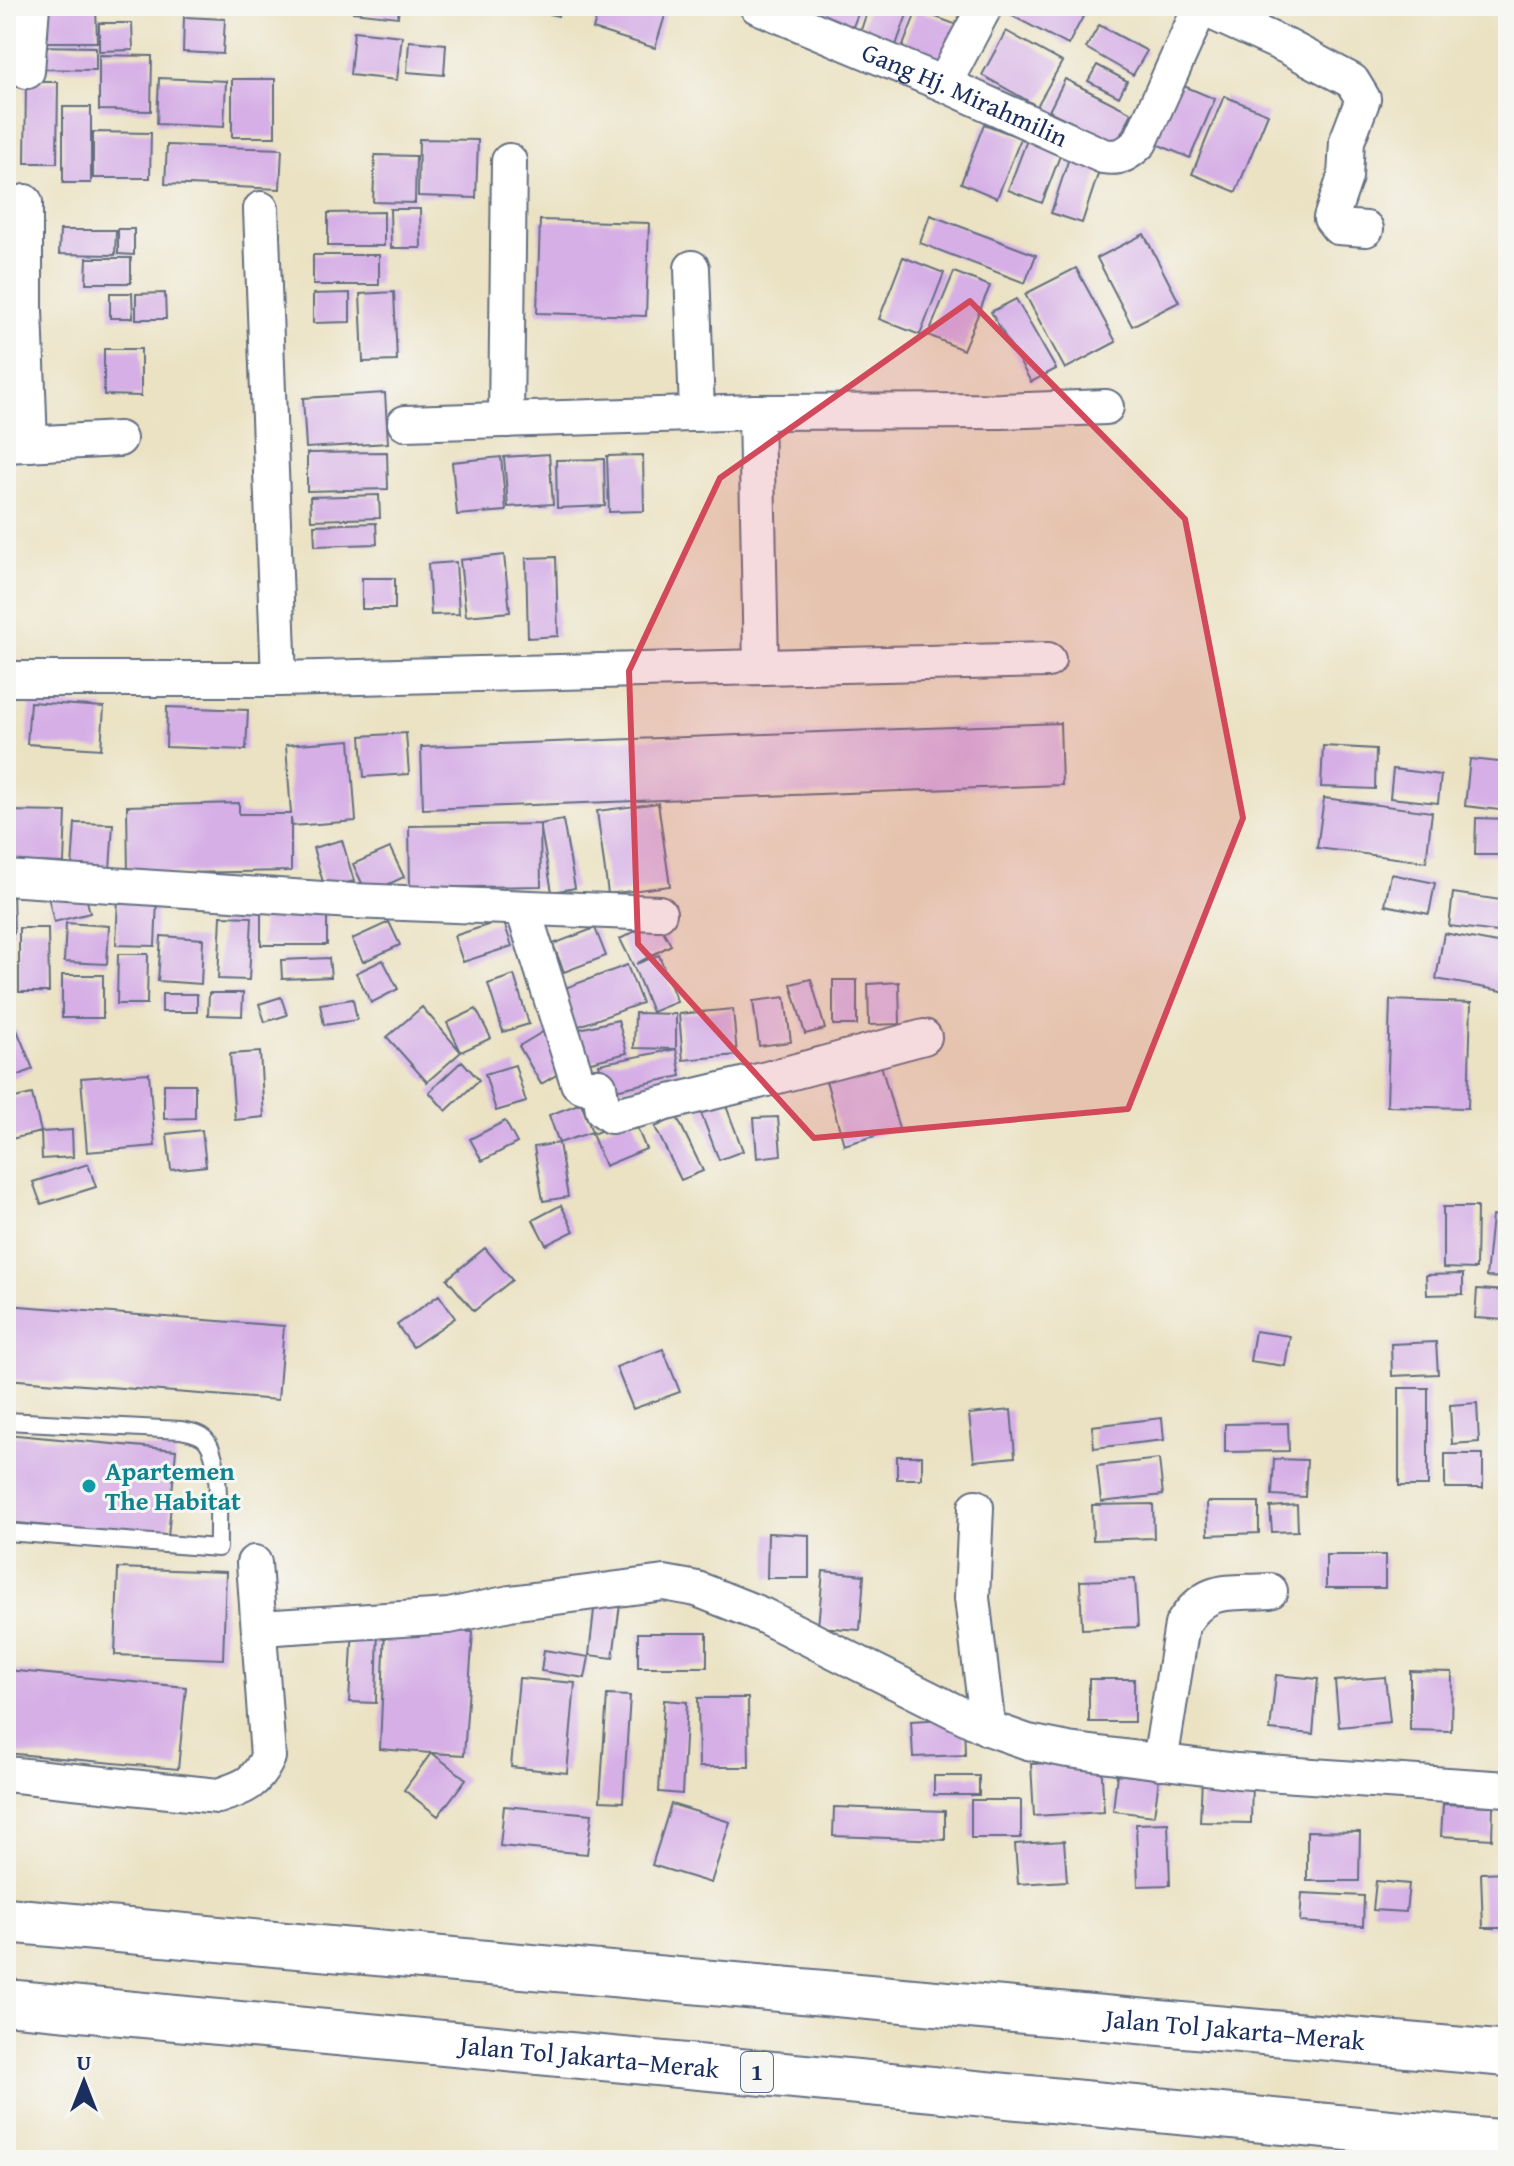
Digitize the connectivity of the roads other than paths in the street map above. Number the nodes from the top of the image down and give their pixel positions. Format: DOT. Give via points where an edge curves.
graph roads {
  1 [pos="32,6"];
  2 [pos="757,6"];
  3 [pos="985,6"];
  4 [pos="1201,7"];
  5 [pos="27,71"];
  6 [pos="944,84"];
  7 [pos="509,161"];
  8 [pos="25,202"];
  9 [pos="261,209"];
  10 [pos="1366,229"];
  11 [pos="692,268"];
  12 [pos="16,310"];
  13 [pos="1106,407"];
  14 [pos="756,412"];
  15 [pos="697,413"];
  16 [pos="506,420"];
  17 [pos="405,423"];
  18 [pos="119,439"];
  19 [pos="18,444"];
  20 [pos="1048,660"];
  21 [pos="761,667"];
  22 [pos="6,679"];
  23 [pos="279,679"];
  24 [pos="6,878"];
  25 [pos="523,909"];
  26 [pos="659,913"];
  27 [pos="924,1037"];
  28 [pos="6,1421"];
  29 [pos="976,1507"];
  30 [pos="6,1532"];
  31 [pos="254,1563"];
  32 [pos="1270,1591"];
  33 [pos="260,1628"];
  34 [pos="988,1728"];
  35 [pos="1160,1762"];
  36 [pos="6,1774"];
  37 [pos="1508,1789"];
  38 [pos="6,1920"];
  39 [pos="6,2002"];
  40 [pos="1508,2054"];
  41 [pos="1508,2143"];
  1 -- 5 [label="street"];
  2 -- 6 [label="street, Gang Hj. Mirahmilin"];
  3 -- 6 [label="street"];
  4 -- 6 [label="street, Gang Hj. Mirahmilin" via="1140,142 1116,158"];
  4 -- 10 [label="street" via="1352,81 1363,99 1347,141 1345,177 1331,218 1338,227"];
  7 -- 16 [label="street"];
  8 -- 12 [label="street"];
  9 -- 23 [label="street"];
  11 -- 15 [label="street"];
  12 -- 19 [label="street"];
  13 -- 14 [label="street"];
  14 -- 15 [label="street"];
  14 -- 21 [label="street"];
  15 -- 16 [label="street"];
  16 -- 17 [label="street"];
  18 -- 19 [label="street"];
  20 -- 21 [label="street"];
  21 -- 23 [label="street"];
  22 -- 23 [label="street"];
  24 -- 25 [label="street"];
  25 -- 26 [label="street"];
  25 -- 27 [label="street" via="578,1083 599,1086 603,1110 611,1116"];
  28 -- 30 [label="lane" via="196,1433 215,1459 218,1548"];
  29 -- 34 [label="street" via="972,1598"];
  31 -- 33 [label="street"];
  32 -- 35 [label="street" via="1209,1596 1182,1625"];
  33 -- 34 [label="street" via="449,1616 664,1583 697,1589 762,1615"];
  33 -- 36 [label="street" via="268,1757 260,1774 245,1786 218,1796"];
  34 -- 35 [label="street" via="1068,1750"];
  35 -- 37 [label="street"];
  38 -- 40 [label="highway, Jalan Tol Jakarta–Merak"];
  39 -- 41 [label="highway, Jalan Tol Jakarta–Merak / 1"];
}
